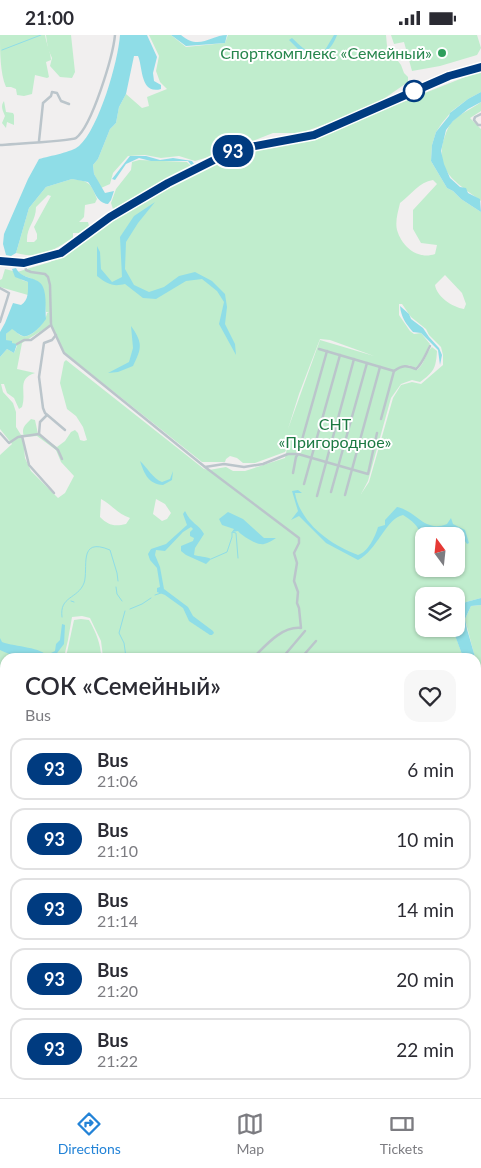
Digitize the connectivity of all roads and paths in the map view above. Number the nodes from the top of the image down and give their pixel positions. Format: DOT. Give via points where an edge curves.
graph roads {
  1 [pos="115,35"];
  2 [pos="481,67"];
  3 [pos="69,104"];
  4 [pos="481,114"];
  5 [pos="481,125"];
  6 [pos="39,141"];
  7 [pos="0,146"];
  8 [pos="0,261"];
  9 [pos="24,263"];
  10 [pos="0,288"];
  11 [pos="0,322"];
  12 [pos="51,325"];
  13 [pos="56,335"];
  14 [pos="17,345"];
  15 [pos="430,346"];
  16 [pos="319,349"];
  17 [pos="327,351"];
  18 [pos="340,355"];
  19 [pos="354,359"];
  20 [pos="367,363"];
  21 [pos="380,367"];
  22 [pos="394,371"];
  23 [pos="47,415"];
  24 [pos="381,419"];
  25 [pos="65,430"];
  26 [pos="0,433"];
  27 [pos="377,433"];
  28 [pos="39,434"];
  29 [pos="22,436"];
  30 [pos="298,455"];
  31 [pos="312,458"];
  32 [pos="62,459"];
  33 [pos="325,462"];
  34 [pos="339,465"];
  35 [pos="205,467"];
  36 [pos="352,469"];
  37 [pos="293,473"];
  38 [pos="304,484"];
  39 [pos="331,492"];
  40 [pos="54,493"];
  41 [pos="345,495"];
  42 [pos="317,497"];
  43 [pos="305,631"];
  44 [pos="316,641"];
  45 [pos="258,653"];
  46 [pos="286,653"];
  47 [pos="306,653"];
  1 -- 6 [label="street" via="95,107 77,138"];
  2 -- 9 [label="main road" via="449,76 314,135 234,150 110,217 61,253"];
  3 -- 6 [label="street" via="52,92 43,103"];
  4 -- 5 [label="street" via="474,120"];
  6 -- 7 [label="street"];
  8 -- 9 [label="main road"];
  9 -- 12 [label="street" via="26,270 48,277"];
  10 -- 11 [label="street" via="9,293"];
  12 -- 13 [label="street"];
  12 -- 14 [label="street"];
  13 -- 23 [label="street" via="52,341 44,343 39,370 43,408"];
  13 -- 35 [label="street" via="64,353"];
  15 -- 22 [label="street" via="418,368 399,367"];
  16 -- 17 [label="street"];
  17 -- 18 [label="street"];
  17 -- 30 [label="street"];
  18 -- 19 [label="street"];
  18 -- 31 [label="street"];
  19 -- 20 [label="street"];
  19 -- 33 [label="street"];
  20 -- 21 [label="street"];
  20 -- 34 [label="street"];
  21 -- 22 [label="street"];
  21 -- 36 [label="street"];
  22 -- 24 [label="street"];
  23 -- 25 [label="street"];
  23 -- 28 [label="street" via="40,422"];
  26 -- 29 [label="street" via="9,443"];
  27 -- 36 [label="street" via="368,475"];
  28 -- 29 [label="street"];
  28 -- 32 [label="street" via="58,450"];
  29 -- 40 [label="street" via="30,465"];
  30 -- 31 [label="street"];
  30 -- 35 [label="street" via="288,454 263,464 244,467 224,464"];
  30 -- 37 [label="street"];
  31 -- 33 [label="street"];
  31 -- 38 [label="street"];
  33 -- 34 [label="street"];
  33 -- 42 [label="street"];
  34 -- 36 [label="street"];
  34 -- 39 [label="street"];
  35 -- 45 [label="street" via="299,538 294,553 297,563 294,581 301,627 288,629 272,638"];
  36 -- 41 [label="street"];
  43 -- 46 [label="street"];
  44 -- 47 [label="street"];
}
